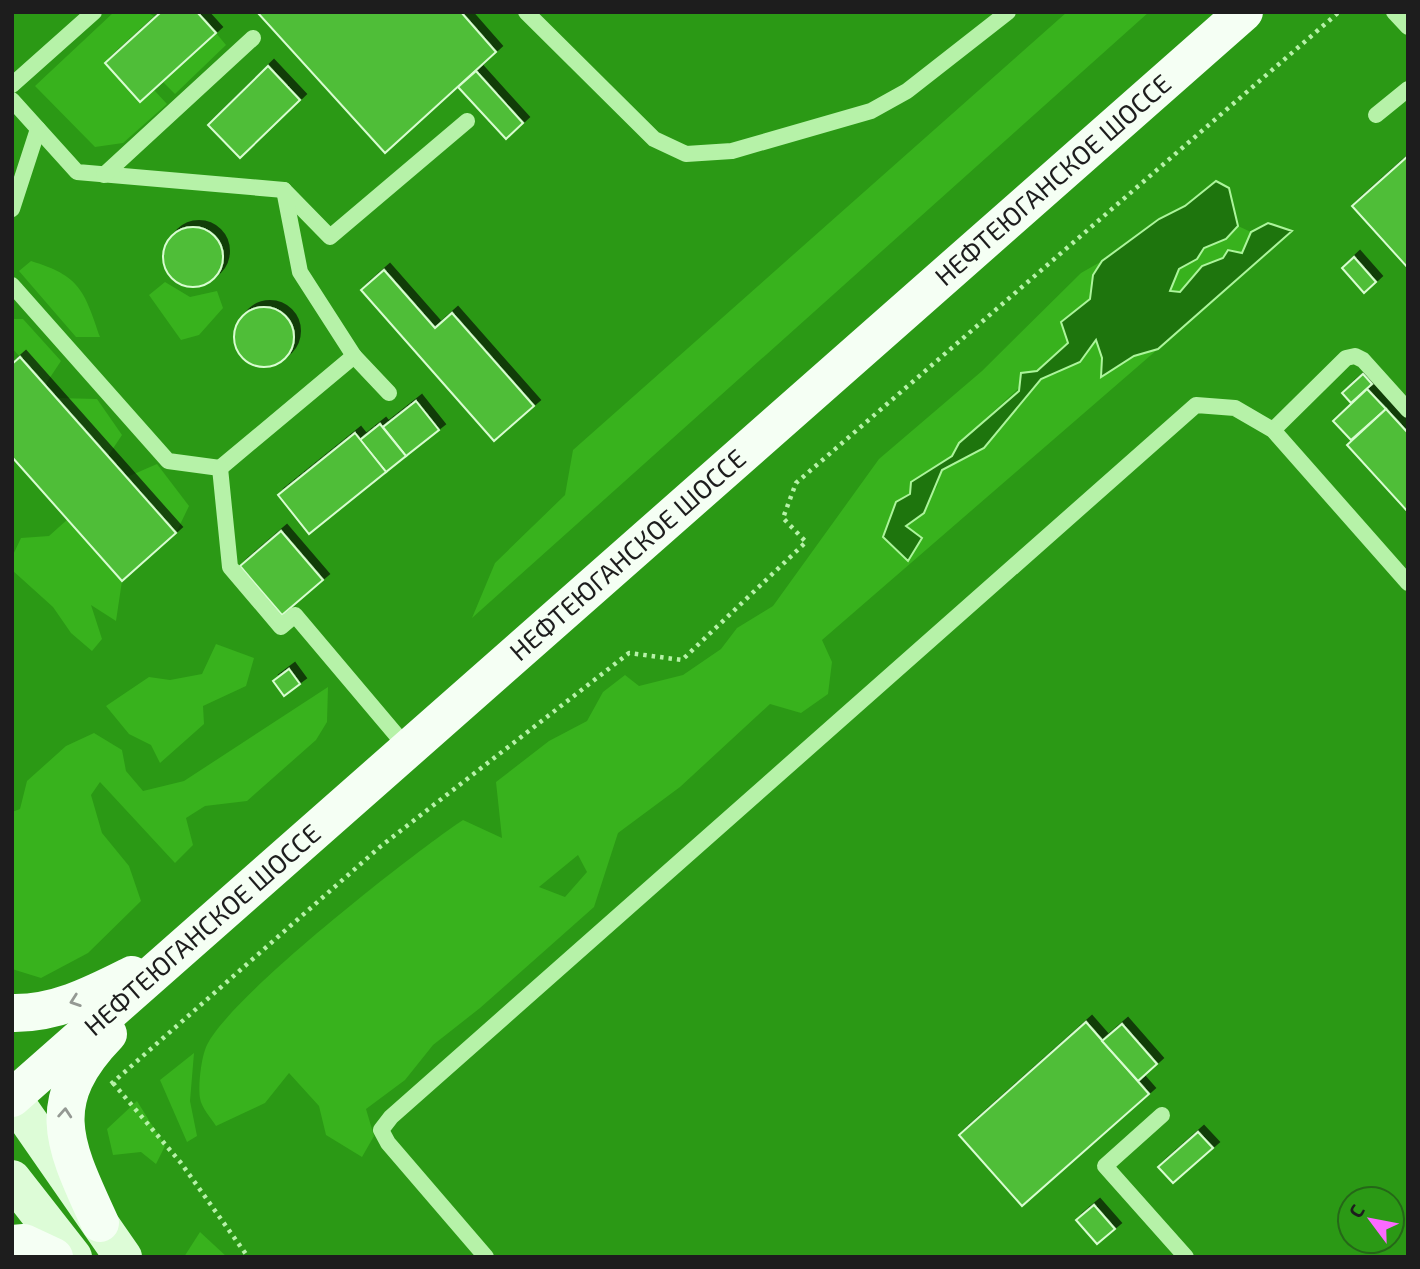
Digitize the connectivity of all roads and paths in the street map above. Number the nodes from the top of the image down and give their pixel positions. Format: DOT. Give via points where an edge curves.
graph roads {
  1 [pos="94,12"];
  2 [pos="526,12"];
  3 [pos="1008,12"];
  4 [pos="1244,12"];
  5 [pos="1339,12"];
  6 [pos="1394,12"];
  7 [pos="1408,27"];
  8 [pos="253,38"];
  9 [pos="12,85"];
  10 [pos="1408,89"];
  11 [pos="12,100"];
  12 [pos="1376,115"];
  13 [pos="467,121"];
  14 [pos="38,129"];
  15 [pos="104,175"];
  16 [pos="284,190"];
  17 [pos="12,209"];
  18 [pos="12,285"];
  19 [pos="354,356"];
  20 [pos="390,393"];
  21 [pos="1408,410"];
  22 [pos="1273,430"];
  23 [pos="219,468"];
  24 [pos="1407,580"];
  25 [pos="409,750"];
  26 [pos="181,951"];
  27 [pos="12,1013"];
  28 [pos="12,1098"];
  29 [pos="1162,1115"];
  30 [pos="12,1179"];
  31 [pos="100,1223"];
  32 [pos="12,1244"];
  33 [pos="54,1257"];
  34 [pos="72,1257"];
  35 [pos="123,1257"];
  36 [pos="248,1257"];
  37 [pos="486,1257"];
  38 [pos="1186,1257"];
  1 -- 9 [label="lane"];
  2 -- 3 [label="lane" via="654,139 686,154 732,151 871,111 908,91"];
  4 -- 25 [label="main road, НЕФТЕЮГАНСКОЕ ШОССЕ"];
  5 -- 36 [label="path" via="796,483 783,518 806,542 682,660 629,653 381,846 113,1083 181,1163"];
  6 -- 7 [label="lane"];
  8 -- 15 [label="lane"];
  10 -- 12 [label="lane"];
  11 -- 14 [label="lane"];
  13 -- 16 [label="lane" via="330,237"];
  14 -- 15 [label="lane" via="77,172"];
  14 -- 17 [label="lane"];
  15 -- 16 [label="lane"];
  16 -- 19 [label="lane" via="300,272"];
  18 -- 23 [label="lane" via="168,461"];
  19 -- 20 [label="lane"];
  19 -- 23 [label="lane"];
  21 -- 22 [label="lane" via="1355,356 1346,358"];
  22 -- 24 [label="lane"];
  22 -- 37 [label="lane" via="1236,408 1196,405 391,1117 381,1130 388,1143"];
  23 -- 25 [label="lane" via="230,567 281,627 295,615"];
  25 -- 26 [label="main road, НЕФТЕЮГАНСКОЕ ШОССЕ"];
  26 -- 27 [label="main road, one-way" via="94,995 38,1013"];
  26 -- 28 [label="main road, НЕФТЕЮГАНСКОЕ ШОССЕ"];
  31 -- 26 [label="main road, one-way" via="71,1160 63,1117 67,1094 96,1046"];
  28 -- 31 [label="main road"];
  29 -- 38 [label="lane" via="1105,1166"];
  30 -- 34 [label="main road"];
  31 -- 35 [label="main road"];
  32 -- 33 [label="main road" via="24,1243"];
}
